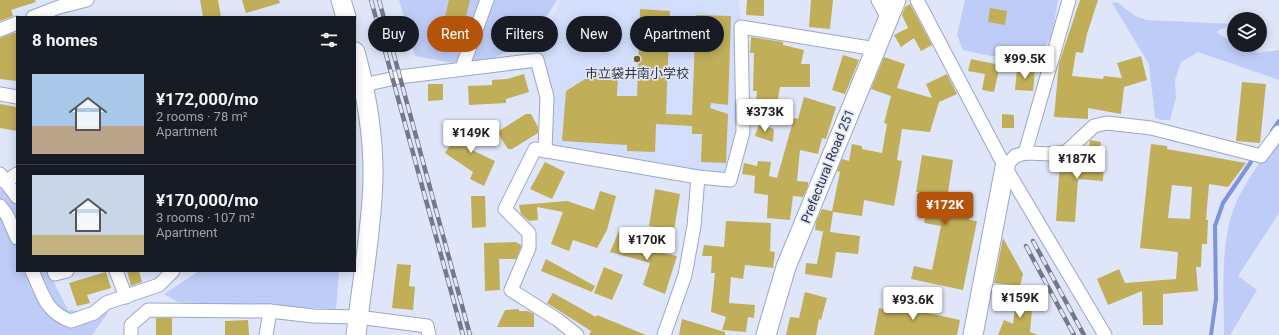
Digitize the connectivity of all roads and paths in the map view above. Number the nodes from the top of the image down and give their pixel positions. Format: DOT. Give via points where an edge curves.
graph roads {
  1 [pos="87,0"];
  2 [pos="341,0"];
  3 [pos="487,0"];
  4 [pos="878,0"];
  5 [pos="896,0"];
  6 [pos="917,0"];
  7 [pos="1069,0"];
  8 [pos="53,9"];
  9 [pos="36,16"];
  10 [pos="346,16"];
  11 [pos="888,18"];
  12 [pos="16,23"];
  13 [pos="0,30"];
  14 [pos="876,49"];
  15 [pos="356,61"];
  16 [pos="462,68"];
  17 [pos="359,88"];
  18 [pos="0,94"];
  19 [pos="16,97"];
  20 [pos="1279,132"];
  21 [pos="545,151"];
  22 [pos="1025,153"];
  23 [pos="1005,167"];
  24 [pos="16,174"];
  25 [pos="698,177"];
  26 [pos="3,178"];
  27 [pos="16,196"];
  28 [pos="0,206"];
  29 [pos="16,236"];
  30 [pos="32,272"];
  31 [pos="54,272"];
  32 [pos="63,272"];
  33 [pos="116,272"];
  34 [pos="172,272"];
  35 [pos="126,297"];
  36 [pos="270,311"];
  37 [pos="357,326"];
  38 [pos="131,335"];
  39 [pos="266,335"];
  40 [pos="430,335"];
  41 [pos="577,335"];
  42 [pos="664,335"];
  43 [pos="766,335"];
  44 [pos="973,335"];
  45 [pos="1105,335"];
  1 -- 8 [label="street"];
  2 -- 10 [label="street"];
  3 -- 16 [label="street"];
  4 -- 11 [label="street"];
  5 -- 11 [label="street, Prefectural Road 251"];
  6 -- 23 [label="street"];
  7 -- 22 [label="street"];
  8 -- 9 [label="street"];
  11 -- 14 [label="street, Prefectural Road 251"];
  12 -- 13 [label="street"];
  14 -- 25 [label="street" via="741,27 743,132 730,180"];
  14 -- 43 [label="street, Prefectural Road 251" via="786,267"];
  15 -- 17 [label="street"];
  16 -- 17 [label="street" via="392,78"];
  16 -- 21 [label="street" via="537,60 547,97"];
  17 -- 37 [label="street" via="371,136 372,198"];
  18 -- 19 [label="street"];
  20 -- 22 [label="street" via="1261,156 1151,128 1107,123 1094,126 1066,152"];
  21 -- 25 [label="street"];
  21 -- 41 [label="street" via="534,149 505,209 529,233 529,248 511,290"];
  22 -- 23 [label="street" via="1015,156"];
  23 -- 44 [label="street"];
  23 -- 45 [label="street"];
  24 -- 26 [label="street"];
  25 -- 42 [label="street" via="694,226 685,275"];
  26 -- 27 [label="street"];
  28 -- 29 [label="street"];
  30 -- 35 [label="street" via="50,309 71,321 94,313 106,303"];
  31 -- 32 [label="street"];
  33 -- 35 [label="street"];
  34 -- 35 [label="street" via="159,285"];
  36 -- 37 [label="street" via="313,316"];
  36 -- 38 [label="street" via="148,310 132,325"];
  36 -- 39 [label="street"];
  37 -- 40 [label="street" via="427,326"];
}
